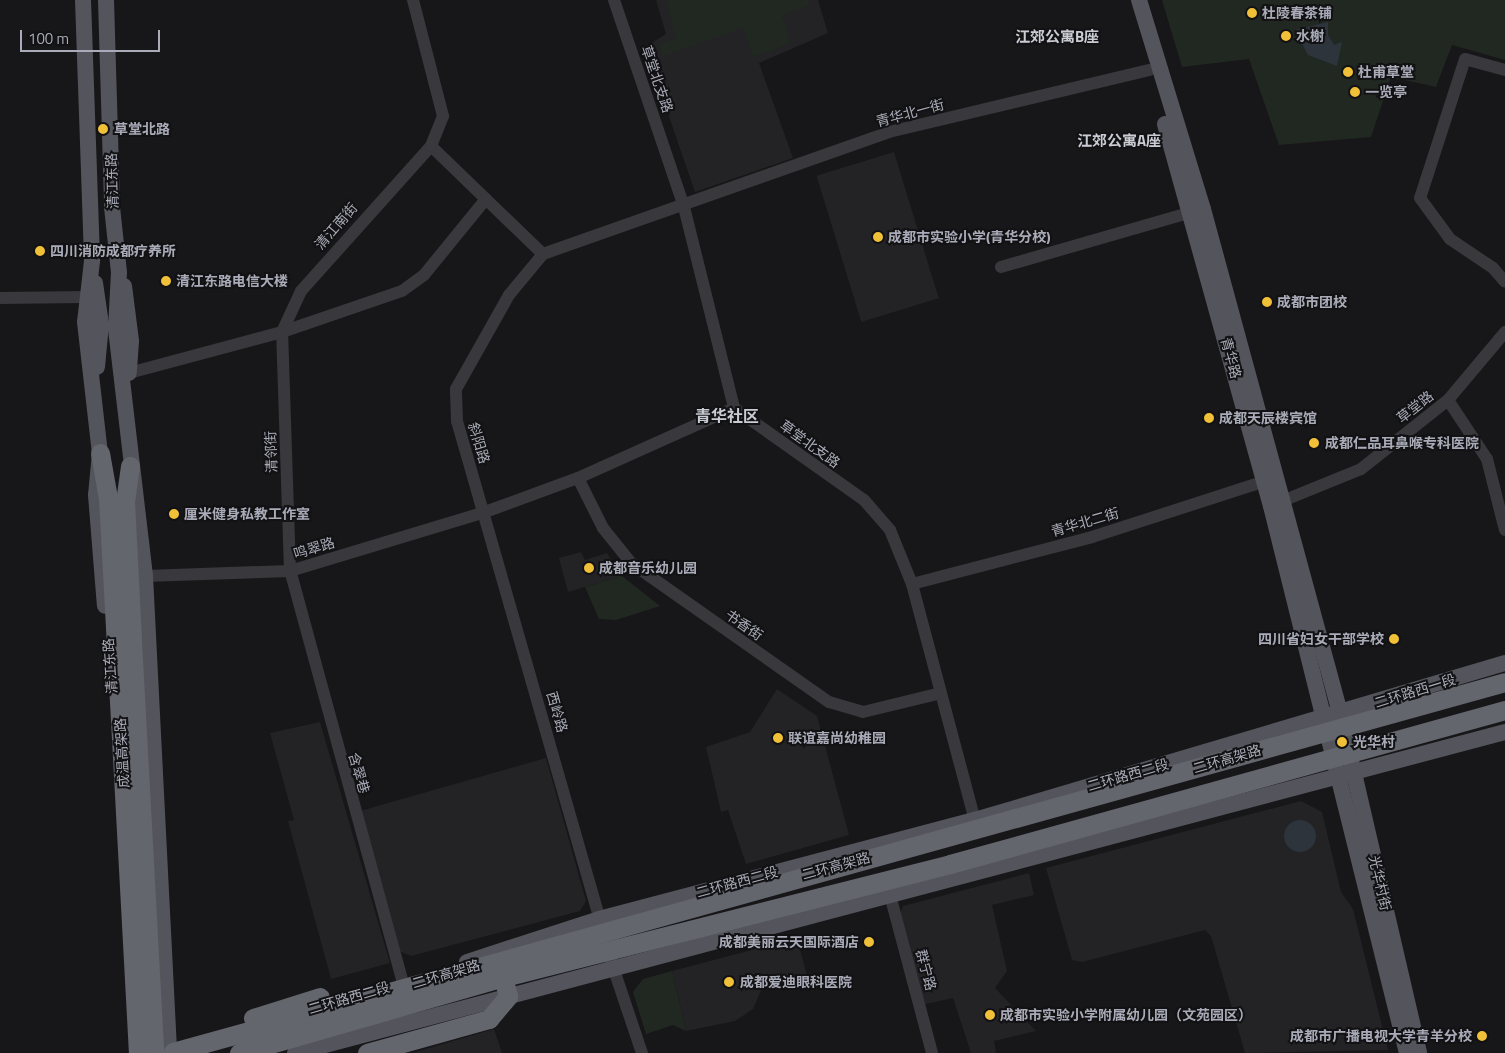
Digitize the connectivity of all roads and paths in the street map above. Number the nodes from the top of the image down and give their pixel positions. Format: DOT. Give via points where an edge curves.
graph roads {
  1 [pos="83,0"];
  2 [pos="106,0"];
  3 [pos="413,0"];
  4 [pos="614,0"];
  5 [pos="1128,0"];
  6 [pos="1139,0"];
  7 [pos="1150,70"];
  8 [pos="1505,70"];
  9 [pos="431,146"];
  10 [pos="486,199"];
  11 [pos="684,207"];
  12 [pos="1197,211"];
  13 [pos="543,254"];
  14 [pos="92,260"];
  15 [pos="1001,267"];
  16 [pos="119,272"];
  17 [pos="1505,282"];
  18 [pos="87,297"];
  19 [pos="0,298"];
  20 [pos="282,332"];
  21 [pos="1505,332"];
  22 [pos="129,373"];
  23 [pos="126,396"];
  24 [pos="95,399"];
  25 [pos="1448,400"];
  26 [pos="734,408"];
  27 [pos="100,453"];
  28 [pos="130,466"];
  29 [pos="578,478"];
  30 [pos="1264,481"];
  31 [pos="1277,504"];
  32 [pos="485,512"];
  33 [pos="1505,530"];
  34 [pos="290,571"];
  35 [pos="145,576"];
  36 [pos="912,584"];
  37 [pos="124,641"];
  38 [pos="1505,663"];
  39 [pos="1505,682"];
  40 [pos="941,693"];
  41 [pos="1505,710"];
  42 [pos="1332,716"];
  43 [pos="1505,732"];
  44 [pos="1347,772"];
  45 [pos="975,820"];
  46 [pos="890,895"];
  47 [pos="599,919"];
  48 [pos="612,967"];
  49 [pos="403,982"];
  50 [pos="164,1052"];
  51 [pos="134,1053"];
  52 [pos="138,1053"];
  53 [pos="239,1053"];
  54 [pos="295,1053"];
  55 [pos="367,1053"];
  56 [pos="642,1053"];
  57 [pos="932,1053"];
  58 [pos="1407,1053"];
  59 [pos="1419,1053"];
  1 -- 14 [label="main road, 清江东路"];
  2 -- 16 [label="main road, 清江东路" via="112,207"];
  3 -- 9 [label="street, 清江南街" via="443,116"];
  4 -- 11 [label="street, 草堂北支路"];
  5 -- 7 [label="main road, 青华路"];
  6 -- 12 [label="main road, 青华路"];
  7 -- 11 [label="street, 青华北一街" via="889,132"];
  7 -- 12 [label="main road, 青华路"];
  8 -- 17 [label="street" via="1465,59 1420,198 1450,239 1493,268"];
  9 -- 10 [label="street"];
  9 -- 20 [label="street, 清江南街" via="301,290"];
  10 -- 13 [label="street"];
  10 -- 20 [label="street" via="424,275 402,291"];
  11 -- 13 [label="street"];
  11 -- 26 [label="street, 草堂北支路"];
  12 -- 15 [label="street"];
  12 -- 30 [label="main road, 青华路"];
  12 -- 31 [label="main road, 青华路"];
  13 -- 32 [label="street, 斜阳路" via="509,295 456,389 456,421"];
  14 -- 18 [label="main road, 清江东路"];
  14 -- 24 [label="main road, 清江东路" via="101,324"];
  16 -- 22 [label="main road, 清江东路" via="128,298"];
  16 -- 23 [label="main road, 清江东路" via="116,330"];
  18 -- 19 [label="street"];
  18 -- 24 [label="main road, 清江东路" via="84,322"];
  20 -- 22 [label="street"];
  20 -- 34 [label="street, 清邻街"];
  21 -- 25 [label="street, 草堂路"];
  22 -- 23 [label="main road, 清江东路"];
  23 -- 28 [label="main road, 清江东路"];
  24 -- 27 [label="main road, 清江东路"];
  25 -- 31 [label="street, 草堂路" via="1361,469"];
  25 -- 33 [label="street" via="1487,459"];
  26 -- 29 [label="street"];
  26 -- 36 [label="street, 草堂北支路" via="877,513 898,544"];
  27 -- 37 [label="highway, 成温高架路"];
  27 -- 51 [label="main road, 清江东路" via="96,495"];
  28 -- 35 [label="main road, 清江东路" via="140,506"];
  28 -- 37 [label="highway, 成温高架路" via="125,501"];
  29 -- 32 [label="street"];
  29 -- 40 [label="street, 书香街" via="602,528 631,563 830,702 863,712"];
  30 -- 31 [label="main road, 青华路"];
  30 -- 36 [label="street, 青华北二街" via="1092,537"];
  31 -- 42 [label="main road, 青华路"];
  32 -- 34 [label="street, 鸣翠路"];
  32 -- 47 [label="street, 西岭路"];
  34 -- 35 [label="street, 鸣翠路"];
  34 -- 49 [label="street, 含翠巷"];
  35 -- 50 [label="main road, 清江东路"];
  36 -- 40 [label="street, 草堂北支路"];
  37 -- 50 [label="highway, 成温高架路, bridge"];
  37 -- 52 [label="highway, 成温高架路"];
  38 -- 42 [label="main road, 二环路西一段"];
  39 -- 50 [label="highway, 二环高架路, bridge"];
  40 -- 45 [label="street, 草堂北支路"];
  41 -- 53 [label="highway, 二环高架路, bridge" via="950,864 504,976"];
  42 -- 44 [label="main road, 光华村街"];
  42 -- 45 [label="main road, 二环路西二段"];
  43 -- 44 [label="main road"];
  44 -- 46 [label="main road"];
  44 -- 58 [label="main road, 光华村街"];
  44 -- 59 [label="main road, 光华村街"];
  45 -- 47 [label="main road, 二环路西二段"];
  46 -- 48 [label="main road"];
  46 -- 57 [label="street, 群宁路"];
  47 -- 48 [label="street, 西岭路"];
  47 -- 49 [label="main road, 二环路西二段"];
  48 -- 54 [label="main road"];
  48 -- 56 [label="street, 西岭路"];
  49 -- 50 [label="main road, 二环路西二段"];
  50 -- 55 [label="highway, bridge" via="278,1008 455,960 482,958 502,968 508,996 489,1019"];
}
